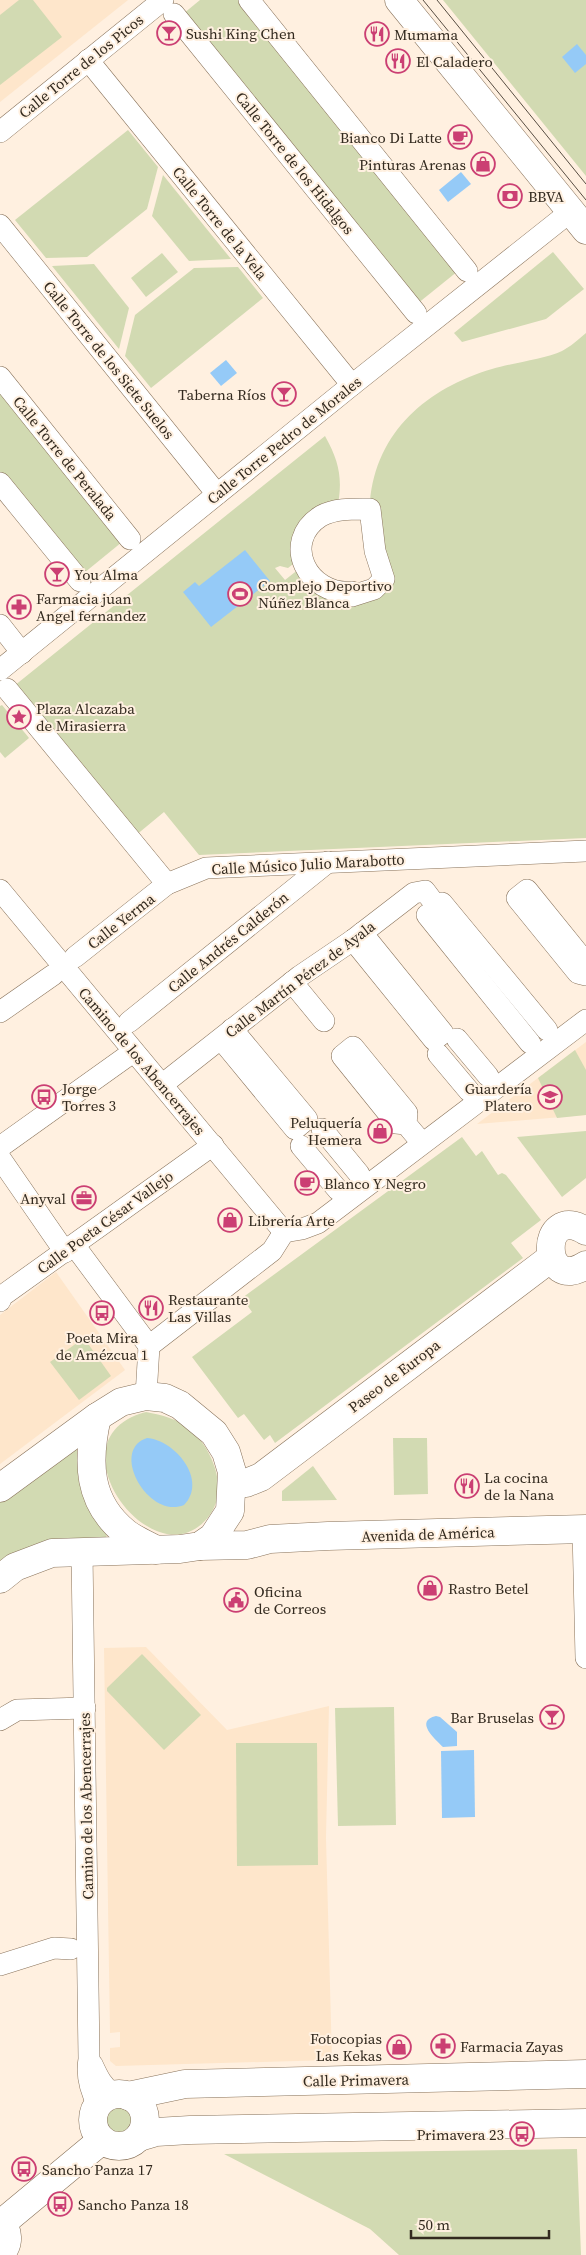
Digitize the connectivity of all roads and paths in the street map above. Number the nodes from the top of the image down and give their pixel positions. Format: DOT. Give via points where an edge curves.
graph roads {
  1 [pos="249,0"];
  2 [pos="400,0"];
  3 [pos="168,7"];
  4 [pos="88,60"];
  5 [pos="0,132"];
  6 [pos="578,221"];
  7 [pos="0,225"];
  8 [pos="467,271"];
  9 [pos="416,313"];
  10 [pos="0,377"];
  11 [pos="352,385"];
  12 [pos="0,483"];
  13 [pos="217,494"];
  14 [pos="306,530"];
  15 [pos="130,539"];
  16 [pos="80,581"];
  17 [pos="0,625"];
  18 [pos="22,653"];
  19 [pos="3,679"];
  20 [pos="582,856"];
  21 [pos="328,862"];
  22 [pos="167,884"];
  23 [pos="0,890"];
  24 [pos="358,937"];
  25 [pos="75,957"];
  26 [pos="586,963"];
  27 [pos="53,974"];
  28 [pos="586,975"];
  29 [pos="292,982"];
  30 [pos="0,1012"];
  31 [pos="586,1020"];
  32 [pos="324,1021"];
  33 [pos="129,1022"];
  34 [pos="538,1037"];
  35 [pos="457,1040"];
  36 [pos="133,1052"];
  37 [pos="438,1054"];
  38 [pos="488,1076"];
  39 [pos="163,1084"];
  40 [pos="469,1091"];
  41 [pos="406,1124"];
  42 [pos="322,1129"];
  43 [pos="422,1144"];
  44 [pos="213,1145"];
  45 [pos="301,1146"];
  46 [pos="0,1147"];
  47 [pos="0,1158"];
  48 [pos="359,1174"];
  49 [pos="338,1190"];
  50 [pos="586,1231"];
  51 [pos="284,1232"];
  52 [pos="69,1248"];
  53 [pos="551,1258"];
  54 [pos="586,1265"];
  55 [pos="1,1297"];
  56 [pos="149,1346"];
  57 [pos="146,1396"];
  58 [pos="97,1417"];
  59 [pos="233,1485"];
  60 [pos="0,1488"];
  61 [pos="230,1511"];
  62 [pos="585,1529"];
  63 [pos="270,1539"];
  64 [pos="200,1546"];
  65 [pos="156,1550"];
  66 [pos="82,1552"];
  67 [pos="0,1579"];
  68 [pos="586,1658"];
  69 [pos="85,1708"];
  70 [pos="0,1720"];
  71 [pos="71,1948"];
  72 [pos="0,1964"];
  73 [pos="586,2074"];
  74 [pos="113,2098"];
  75 [pos="586,2123"];
  76 [pos="139,2137"];
  77 [pos="102,2140"];
  78 [pos="1,2222"];
  79 [pos="0,2254"];
  1 -- 8 [label="street"];
  2 -- 6 [label="main road"];
  3 -- 4 [label="street, Calle Torre de los Picos"];
  3 -- 9 [label="street, Calle Torre de los Hidalgos"];
  4 -- 5 [label="street, Calle Torre de los Picos"];
  4 -- 11 [label="street, Calle Torre de la Vela"];
  6 -- 11 [label="street, Calle Torre Pedro de Morales"];
  7 -- 13 [label="street, Calle Torre de los Siete Suelos"];
  10 -- 15 [label="street, Calle Torre de Peralada"];
  11 -- 13 [label="street, Calle Torre Pedro de Morales"];
  12 -- 16 [label="street"];
  13 -- 18 [label="street, Calle Torre Pedro de Morales"];
  14 -- 14 [label="street" via="301,558 311,575 324,587 336,592 352,592 352,596 374,589 384,579 375,551 370,509 337,510 321,516"];
  17 -- 18 [label="street"];
  18 -- 19 [label="street, Calle Torre Pedro de Morales"];
  19 -- 22 [label="street"];
  20 -- 21 [label="street, Calle Músico Julio Marabotto"];
  21 -- 22 [label="street, Calle Músico Julio Marabotto" via="206,868"];
  21 -- 33 [label="street, Calle Andrés Calderón"];
  22 -- 25 [label="street, Calle Yerma"];
  23 -- 36 [label="street, Camino de los Abencerrajes"];
  24 -- 24 [label="street" via="434,1040 443,1033"];
  24 -- 29 [label="street, Calle Martín Pérez de Ayala"];
  24 -- 34 [label="street, Calle Martín Pérez de Ayala" via="414,893 425,891"];
  26 -- 28 [label="street" via="527,890 517,898 578,973"];
  27 -- 30 [label="street"];
  29 -- 32 [label="street"];
  29 -- 39 [label="street, Calle Martín Pérez de Ayala"];
  31 -- 43 [label="street"];
  35 -- 38 [label="street"];
  36 -- 39 [label="street, Camino de los Abencerrajes"];
  36 -- 46 [label="street"];
  37 -- 40 [label="street"];
  39 -- 44 [label="street, Camino de los Abencerrajes"];
  41 -- 43 [label="street"];
  42 -- 48 [label="street"];
  43 -- 51 [label="street" via="318,1223"];
  44 -- 51 [label="street, Camino de los Abencerrajes"];
  44 -- 52 [label="street, Calle Poeta César Vallejo"];
  45 -- 49 [label="street"];
  47 -- 52 [label="street"];
  50 -- 53 [label="main road" via="573,1226 558,1230 550,1243"];
  51 -- 56 [label="street" via="272,1251"];
  52 -- 55 [label="street, Calle Poeta César Vallejo"];
  52 -- 56 [label="street"];
  53 -- 54 [label="main road" via="566,1270"];
  53 -- 59 [label="main road, Paseo de Europa" via="262,1477"];
  56 -- 57 [label="street"];
  57 -- 58 [label="main road" via="121,1402"];
  57 -- 59 [label="main road" via="165,1398 180,1405 214,1432 226,1452"];
  58 -- 60 [label="main road"];
  58 -- 65 [label="main road" via="90,1446 92,1478 102,1506 126,1533"];
  59 -- 61 [label="main road"];
  61 -- 63 [label="main road, Avenida de América" via="251,1531"];
  61 -- 64 [label="main road" via="213,1537"];
  62 -- 63 [label="main road, Avenida de América"];
  62 -- 68 [label="street"];
  63 -- 64 [label="main road, Avenida de América" via="247,1545"];
  64 -- 65 [label="main road"];
  65 -- 66 [label="main road"];
  66 -- 67 [label="main road" via="52,1553 15,1567"];
  66 -- 69 [label="street, Camino de los Abencerrajes"];
  69 -- 70 [label="street" via="17,1710"];
  69 -- 74 [label="street, Camino de los Abencerrajes" via="90,2059 98,2078"];
  71 -- 72 [label="street" via="54,1948"];
  73 -- 74 [label="main road, Calle Primavera" via="185,2084"];
  74 -- 76 [label="main road" via="138,2103 144,2113 145,2124"];
  74 -- 77 [label="main road" via="93,2121 95,2132"];
  75 -- 76 [label="main road" via="190,2130 156,2132"];
  76 -- 77 [label="main road" via="119,2146"];
  77 -- 78 [label="main road"];
  78 -- 79 [label="main road" via="6,2228 7,2240"];
}
